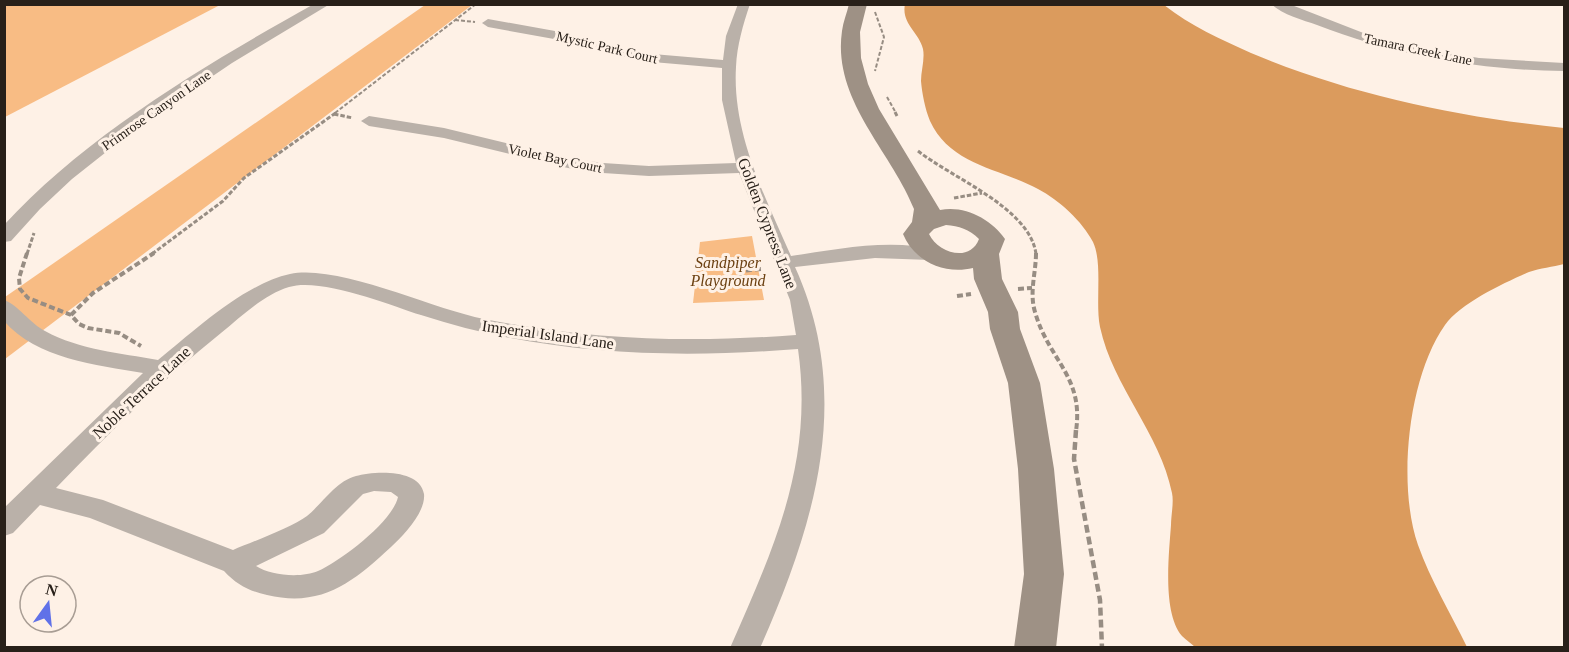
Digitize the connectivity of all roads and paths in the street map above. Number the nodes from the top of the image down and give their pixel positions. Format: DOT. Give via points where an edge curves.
graph roads {
  1 [pos="324,4"];
  2 [pos="476,4"];
  3 [pos="744,4"];
  4 [pos="858,4"];
  5 [pos="1277,4"];
  6 [pos="488,23"];
  7 [pos="727,64"];
  8 [pos="1564,67"];
  9 [pos="369,121"];
  10 [pos="744,168"];
  11 [pos="912,179"];
  12 [pos="969,220"];
  13 [pos="922,225"];
  14 [pos="39,228"];
  15 [pos="4,237"];
  16 [pos="855,253"];
  17 [pos="986,254"];
  18 [pos="935,256"];
  19 [pos="740,260"];
  20 [pos="783,263"];
  21 [pos="762,269"];
  22 [pos="739,271"];
  23 [pos="294,280"];
  24 [pos="741,282"];
  25 [pos="4,307"];
  26 [pos="71,315"];
  27 [pos="1005,329"];
  28 [pos="808,341"];
  29 [pos="162,369"];
  30 [pos="37,494"];
  31 [pos="4,525"];
  32 [pos="234,563"];
  33 [pos="745,648"];
  34 [pos="1035,648"];
  1 -- 15 [label="street, Primrose Canyon Lane" via="174,94 52,186"];
  2 -- 26 [label="path" via="342,109 244,178 223,201 93,293"];
  3 -- 7 [label="street, Golden Cypress Lane"];
  4 -- 11 [label="street" via="852,20 852,60 859,93"];
  5 -- 8 [label="street, Tamara Creek Lane" via="1360,37 1415,50 1482,63"];
  6 -- 7 [label="street, Mystic Park Court" via="641,57"];
  7 -- 10 [label="street, Golden Cypress Lane" via="732,114"];
  9 -- 10 [label="street, Violet Bay Court" via="444,133 603,168"];
  10 -- 20 [label="street, Golden Cypress Lane"];
  11 -- 12 [label="street"];
  11 -- 13 [label="street" via="927,209"];
  12 -- 13 [label="street" via="944,217"];
  12 -- 17 [label="street" via="992,239"];
  13 -- 16 [label="street"];
  13 -- 18 [label="street" via="916,234 917,241"];
  14 -- 26 [label="path" via="32,237 19,278 20,289 40,305"];
  16 -- 18 [label="street" via="895,251"];
  16 -- 20 [label="street"];
  17 -- 18 [label="street" via="965,261"];
  17 -- 27 [label="street" via="988,279 1003,312"];
  18 -- 27 [label="street" via="976,294"];
  19 -- 22 [label="path"];
  20 -- 28 [label="street, Golden Cypress Lane" via="803,312"];
  21 -- 22 [label="path"];
  22 -- 24 [label="path"];
  23 -- 28 [label="street, Imperial Island Lane" via="340,285 459,320 596,343 669,347"];
  23 -- 29 [label="street, Noble Terrace Lane" via="249,300"];
  25 -- 29 [label="street" via="29,332 47,341 83,353"];
  26 -- 29 [label="path" via="88,328 119,333 140,346 160,347"];
  27 -- 34 [label="street" via="1024,383 1036,469 1044,574"];
  28 -- 33 [label="street, Golden Cypress Lane" via="813,420 808,472 774,586"];
  29 -- 30 [label="street, Noble Terrace Lane"];
  30 -- 31 [label="street, Noble Terrace Lane"];
  30 -- 32 [label="street" via="94,508"];
  32 -- 32 [label="street" via="246,577 293,590 322,584 344,572 396,527 409,508 411,494 392,482 355,486 315,525"];
}
